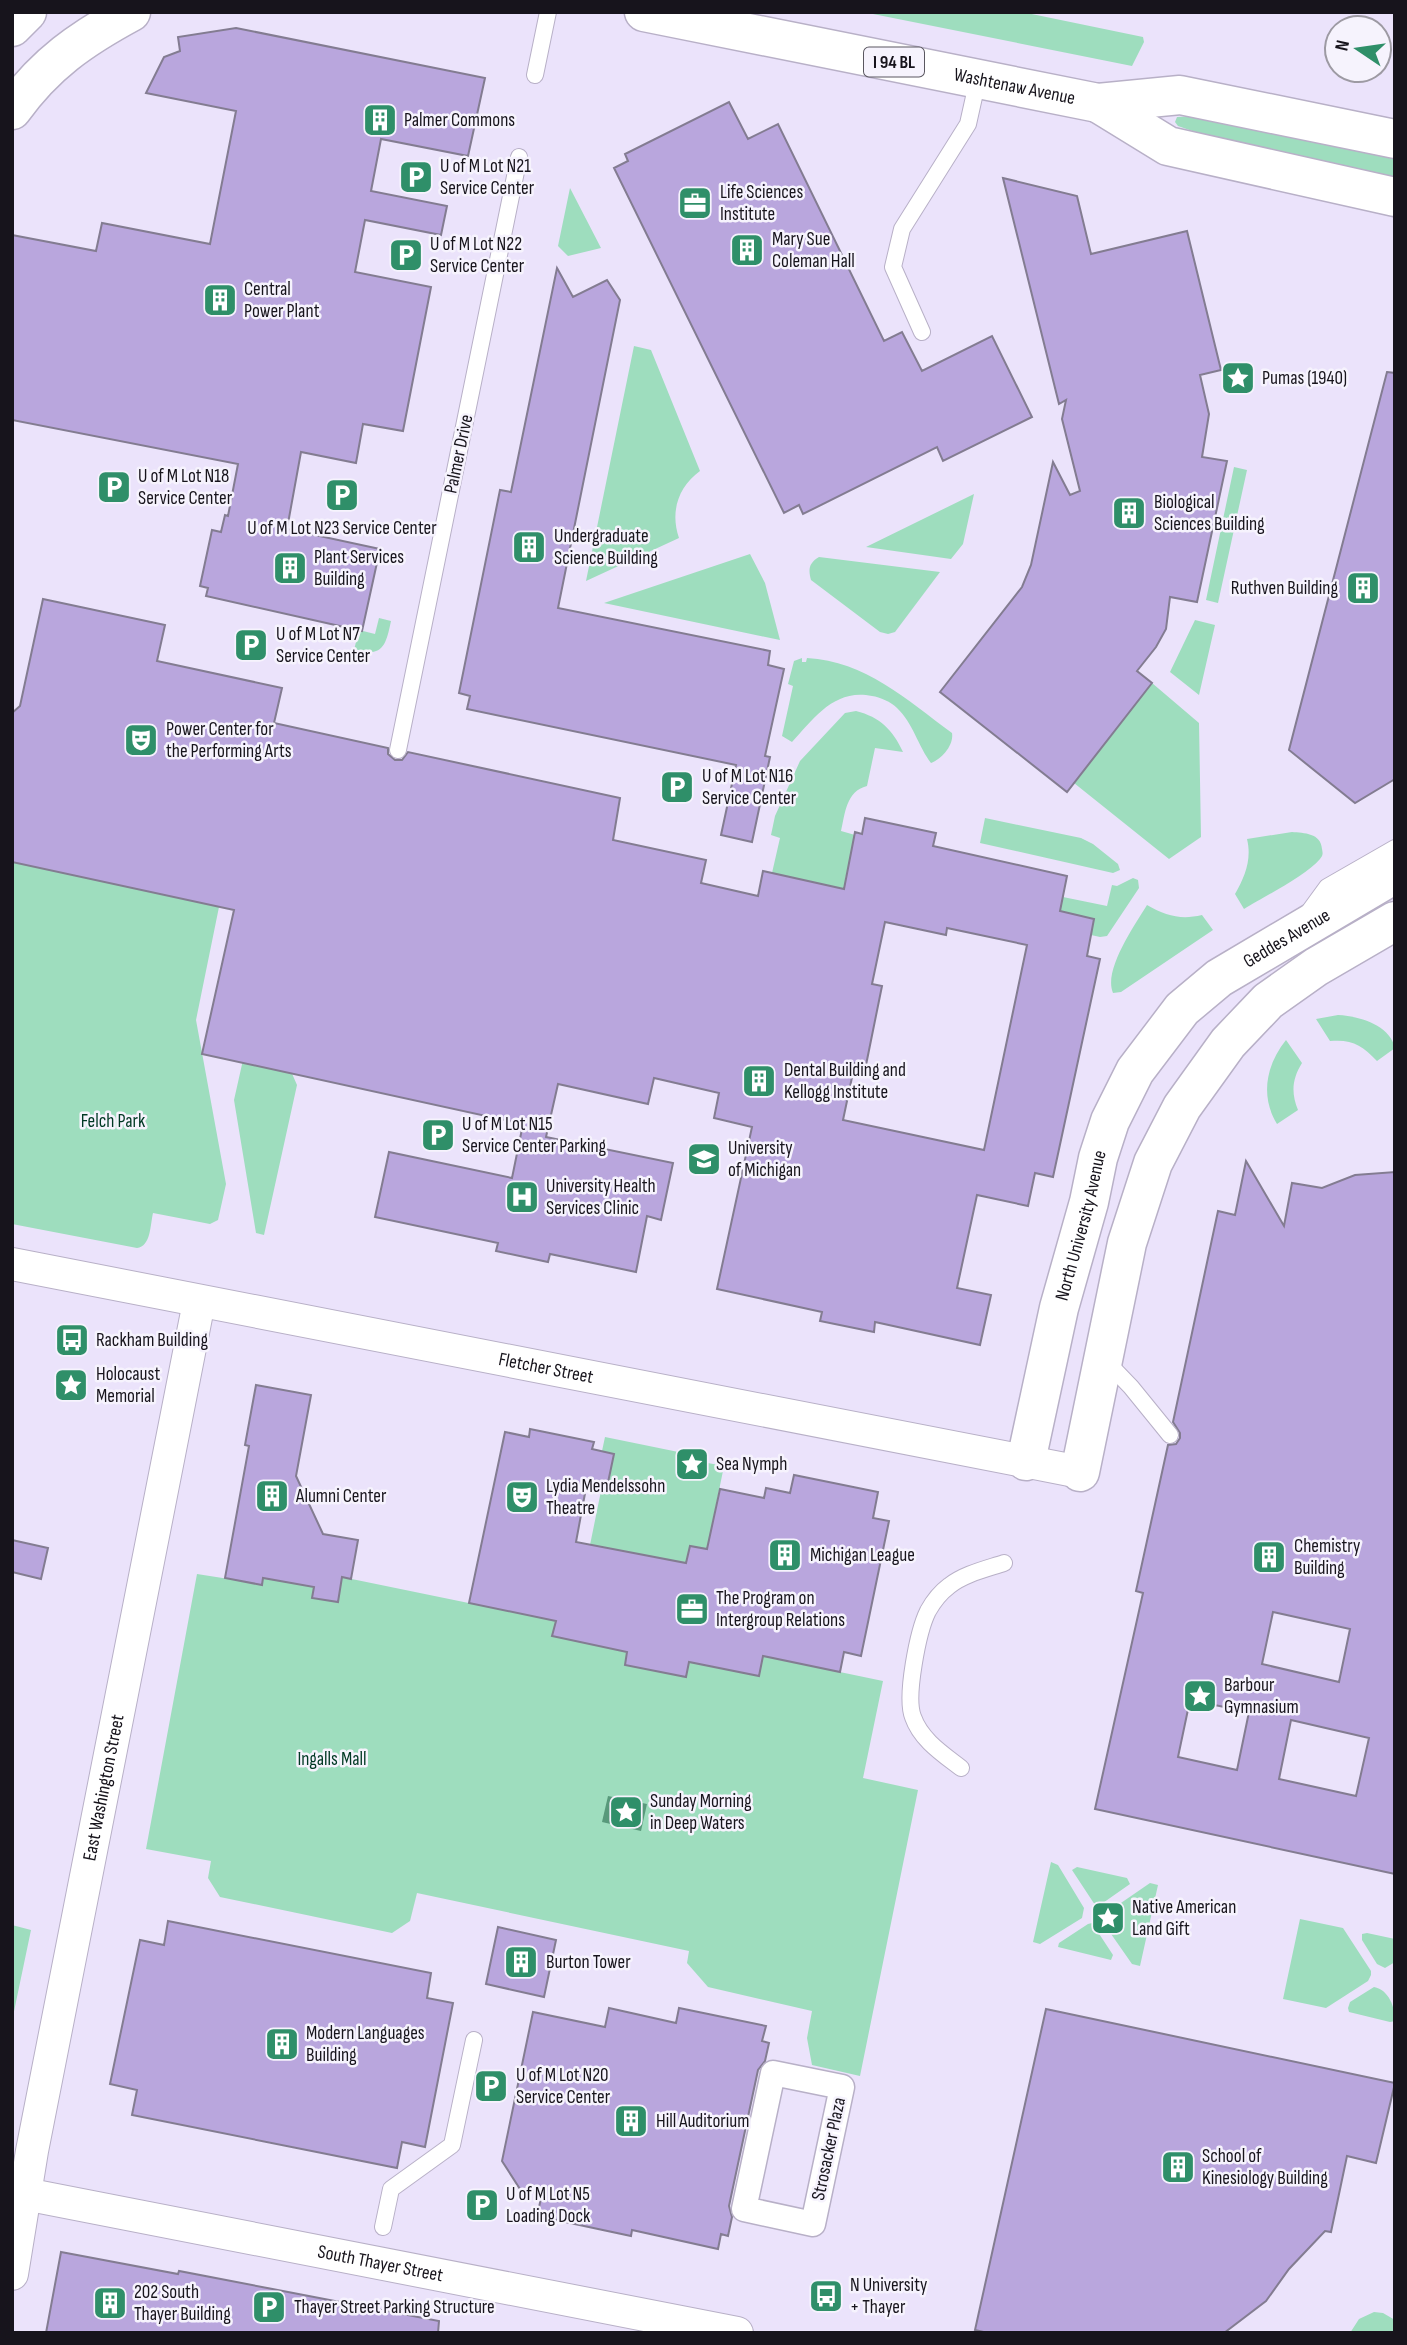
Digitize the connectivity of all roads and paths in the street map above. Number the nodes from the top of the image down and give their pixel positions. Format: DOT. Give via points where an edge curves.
graph roads {
  1 [pos="548,12"];
  2 [pos="644,12"];
  3 [pos="105,17"];
  4 [pos="536,75"];
  5 [pos="978,79"];
  6 [pos="1098,103"];
  7 [pos="12,110"];
  8 [pos="1395,139"];
  9 [pos="519,157"];
  10 [pos="1395,197"];
  11 [pos="922,332"];
  12 [pos="398,750"];
  13 [pos="1395,848"];
  14 [pos="1395,874"];
  15 [pos="1395,921"];
  16 [pos="1292,934"];
  17 [pos="1361,958"];
  18 [pos="1316,967"];
  19 [pos="1182,1009"];
  20 [pos="12,1264"];
  21 [pos="199,1302"];
  22 [pos="1103,1358"];
  23 [pos="1170,1435"];
  24 [pos="1026,1461"];
  25 [pos="1080,1472"];
  26 [pos="1004,1563"];
  27 [pos="961,1768"];
  28 [pos="474,2040"];
  29 [pos="25,2194"];
  30 [pos="744,2209"];
  31 [pos="383,2228"];
  32 [pos="12,2274"];
  33 [pos="737,2333"];
  1 -- 4 [label="lane"];
  2 -- 5 [label="street, Washtenaw Avenue / I 94 BL"];
  3 -- 7 [label="street" via="71,36"];
  5 -- 6 [label="street, Washtenaw Avenue / I 94 BL"];
  5 -- 11 [label="lane" via="968,124 902,229 893,267"];
  6 -- 8 [label="street, Washtenaw Avenue / I 94 BL" via="1180,95"];
  6 -- 10 [label="street, Washtenaw Avenue / I 94 BL" via="1168,146"];
  9 -- 12 [label="lane, Palmer Drive"];
  13 -- 16 [label="lane" via="1327,887"];
  14 -- 16 [label="street, Geddes Avenue"];
  15 -- 18 [label="street"];
  16 -- 19 [label="street, Geddes Avenue" via="1219,978"];
  17 -- 18 [label="lane"];
  18 -- 22 [label="street" via="1268,1001 1227,1044 1182,1107 1153,1163 1127,1243"];
  19 -- 24 [label="street, North University Avenue" via="1135,1071 1110,1121 1059,1308"];
  20 -- 21 [label="street, Fletcher Street"];
  21 -- 24 [label="street, Fletcher Street"];
  21 -- 29 [label="street, East Washington Street"];
  22 -- 23 [label="lane"];
  22 -- 25 [label="street"];
  24 -- 25 [label="street, Fletcher Street"];
  26 -- 27 [label="lane" via="949,1585 928,1610 923,1627 910,1698 913,1716 930,1743"];
  28 -- 31 [label="lane" via="452,2145 391,2189"];
  29 -- 32 [label="street, East Washington Street"];
  29 -- 33 [label="street, South Thayer Street"];
  30 -- 30 [label="street, Strosacker Plaza" via="773,2073 842,2087 813,2224"];
}
